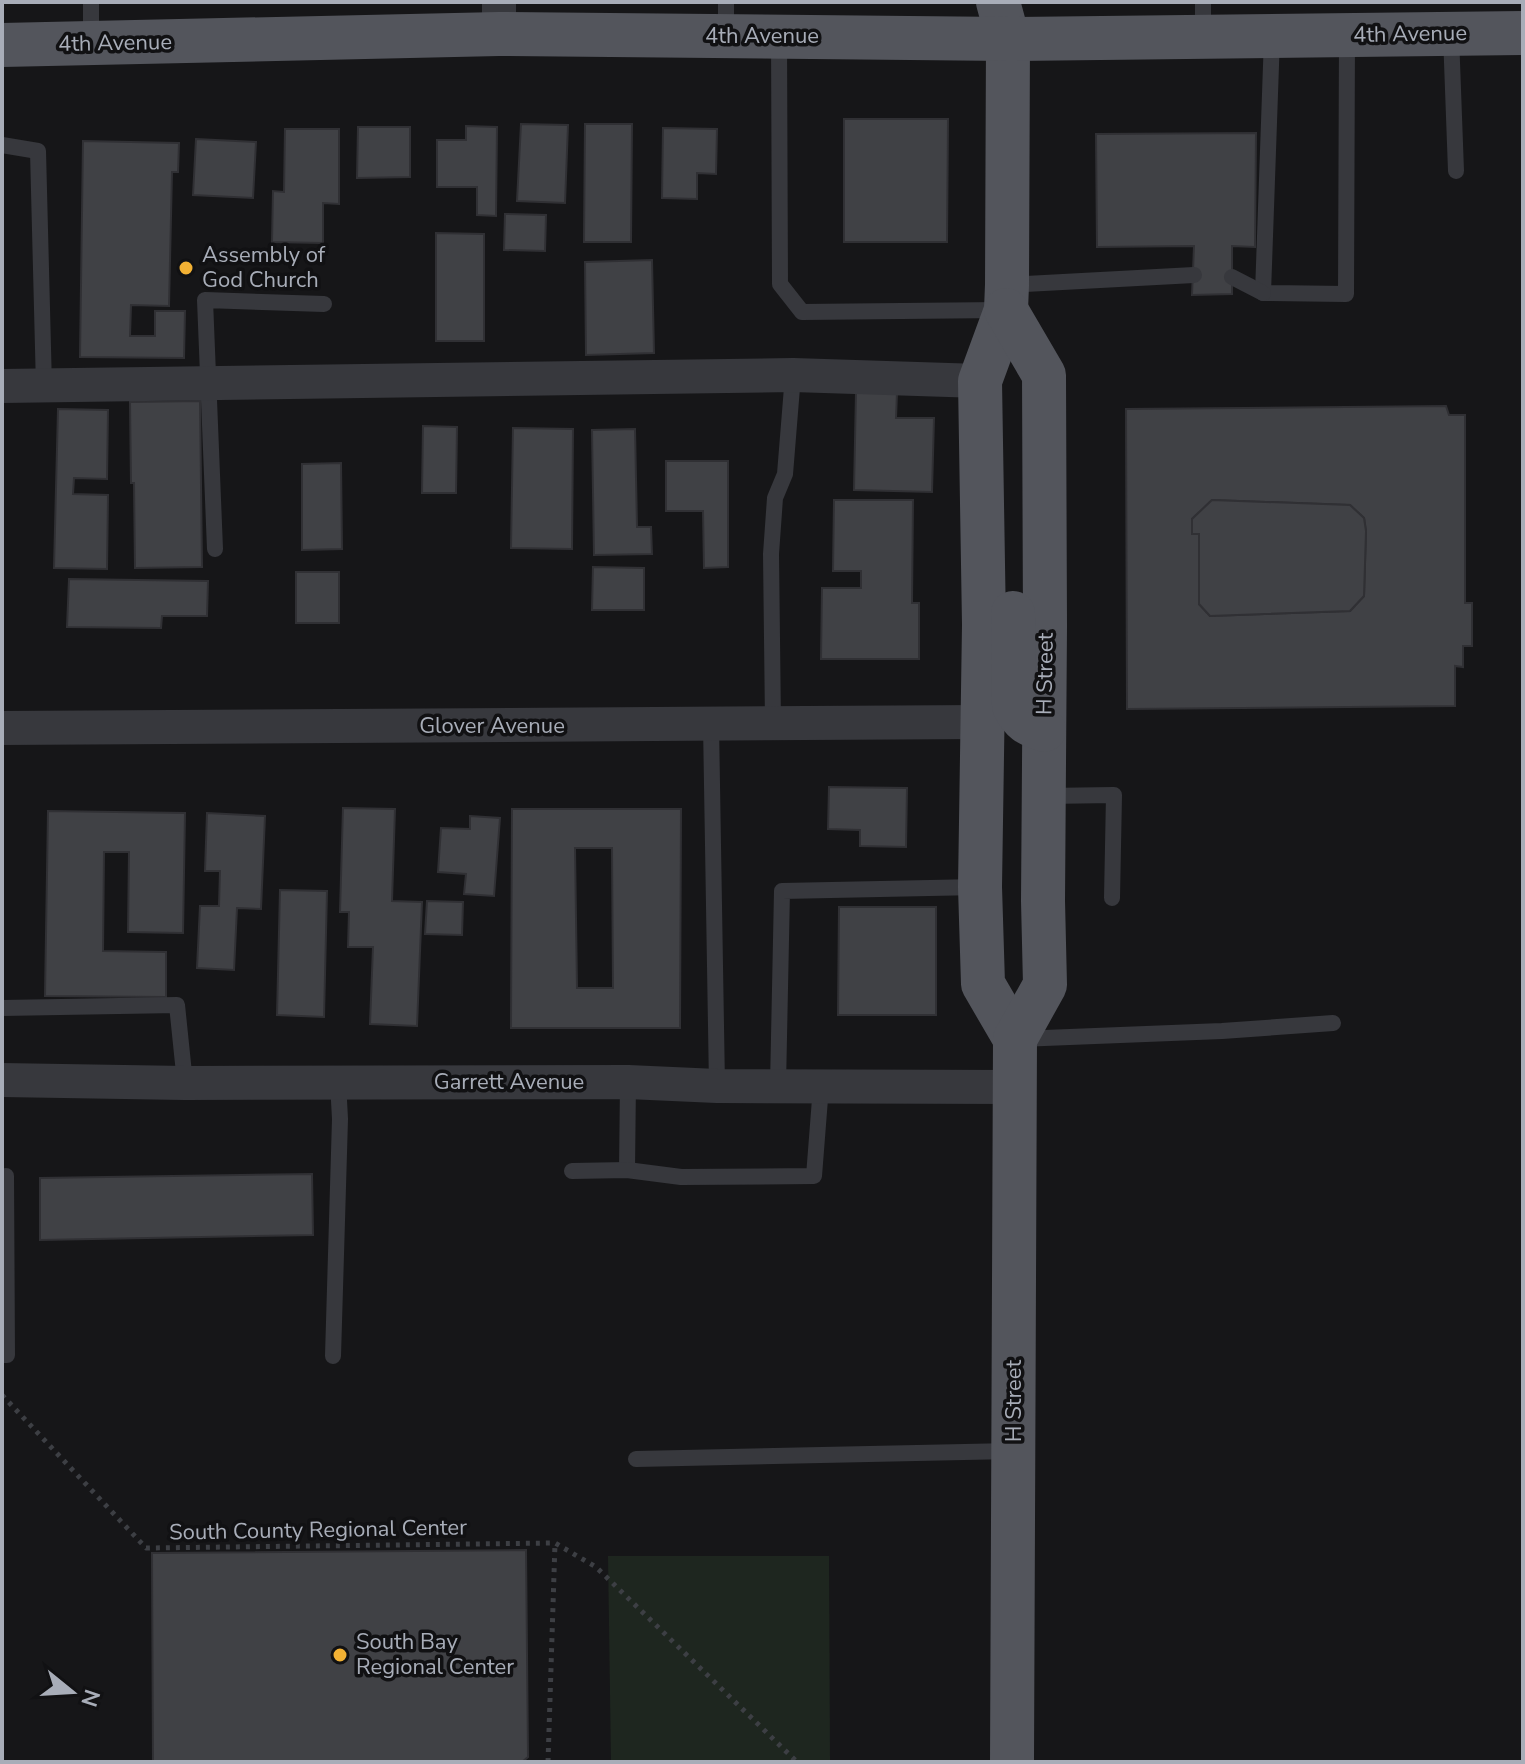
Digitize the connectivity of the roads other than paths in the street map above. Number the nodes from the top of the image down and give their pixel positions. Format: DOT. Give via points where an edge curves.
graph roads {
  1 [pos="1010,14"];
  2 [pos="499,18"];
  3 [pos="726,19"];
  4 [pos="1203,19"];
  5 [pos="91,23"];
  6 [pos="1523,33"];
  7 [pos="1451,34"];
  8 [pos="1347,35"];
  9 [pos="779,36"];
  10 [pos="1273,36"];
  11 [pos="2,45"];
  12 [pos="2,145"];
  13 [pos="1456,171"];
  14 [pos="1194,275"];
  15 [pos="1232,277"];
  16 [pos="1263,293"];
  17 [pos="1006,298"];
  18 [pos="324,304"];
  19 [pos="793,375"];
  20 [pos="980,381"];
  21 [pos="209,384"];
  22 [pos="2,386"];
  23 [pos="44,387"];
  24 [pos="981,489"];
  25 [pos="215,549"];
  26 [pos="982,722"];
  27 [pos="773,723"];
  28 [pos="711,724"];
  29 [pos="2,728"];
  30 [pos="1044,730"];
  31 [pos="1044,796"];
  32 [pos="980,887"];
  33 [pos="1112,898"];
  34 [pos="2,1008"];
  35 [pos="1333,1023"];
  36 [pos="1015,1039"];
  37 [pos="2,1080"];
  38 [pos="338,1082"];
  39 [pos="628,1082"];
  40 [pos="185,1083"];
  41 [pos="717,1086"];
  42 [pos="778,1086"];
  43 [pos="821,1086"];
  44 [pos="1015,1087"];
  45 [pos="627,1170"];
  46 [pos="572,1171"];
  47 [pos="6,1176"];
  48 [pos="2,1355"];
  49 [pos="333,1356"];
  50 [pos="1014,1451"];
  51 [pos="636,1459"];
  52 [pos="1012,1762"];
  1 -- 4 [label="main road, 4th Avenue"];
  1 -- 9 [label="main road, 4th Avenue"];
  1 -- 17 [label="main road"];
  2 -- 3 [label="main road, 4th Avenue"];
  2 -- 5 [label="main road, 4th Avenue"];
  3 -- 9 [label="main road, 4th Avenue"];
  4 -- 10 [label="main road, 4th Avenue"];
  5 -- 11 [label="main road, 4th Avenue"];
  6 -- 7 [label="main road, 4th Avenue"];
  7 -- 8 [label="main road, 4th Avenue"];
  7 -- 13 [label="lane"];
  8 -- 10 [label="main road, 4th Avenue"];
  8 -- 16 [label="lane" via="1346,294"];
  9 -- 17 [label="lane" via="780,284 802,312"];
  10 -- 16 [label="lane"];
  12 -- 23 [label="lane" via="38,151"];
  14 -- 17 [label="lane"];
  15 -- 16 [label="lane"];
  17 -- 20 [label="main road"];
  17 -- 30 [label="main road, H Street" via="1044,375"];
  18 -- 21 [label="lane" via="205,300"];
  19 -- 20 [label="street"];
  19 -- 21 [label="street"];
  19 -- 27 [label="lane" via="785,474 775,498 771,554"];
  20 -- 24 [label="main road"];
  21 -- 23 [label="street"];
  21 -- 25 [label="lane"];
  22 -- 23 [label="street"];
  24 -- 26 [label="main road"];
  24 -- 30 [label="main road" via="1005,504 1011,518 1014,706 1019,717"];
  26 -- 27 [label="street, Glover Avenue"];
  26 -- 32 [label="main road"];
  27 -- 28 [label="street, Glover Avenue"];
  28 -- 29 [label="street, Glover Avenue"];
  28 -- 41 [label="lane"];
  30 -- 31 [label="main road, H Street"];
  31 -- 33 [label="lane" via="1114,795"];
  31 -- 36 [label="main road, H Street" via="1045,985"];
  32 -- 36 [label="main road" via="983,984"];
  32 -- 42 [label="lane" via="782,891"];
  34 -- 40 [label="lane" via="177,1005"];
  35 -- 36 [label="lane"];
  36 -- 44 [label="main road, H Street"];
  37 -- 40 [label="street, Garrett Avenue"];
  38 -- 39 [label="street, Garrett Avenue"];
  38 -- 40 [label="street, Garrett Avenue"];
  38 -- 49 [label="lane"];
  39 -- 41 [label="street, Garrett Avenue"];
  39 -- 45 [label="lane"];
  41 -- 42 [label="street, Garrett Avenue"];
  42 -- 43 [label="street, Garrett Avenue"];
  43 -- 44 [label="street, Garrett Avenue"];
  43 -- 45 [label="lane" via="814,1176 681,1177"];
  44 -- 50 [label="main road, H Street"];
  45 -- 46 [label="lane"];
  47 -- 48 [label="lane" via="7,1355"];
  50 -- 51 [label="lane"];
  50 -- 52 [label="main road, H Street"];
}
